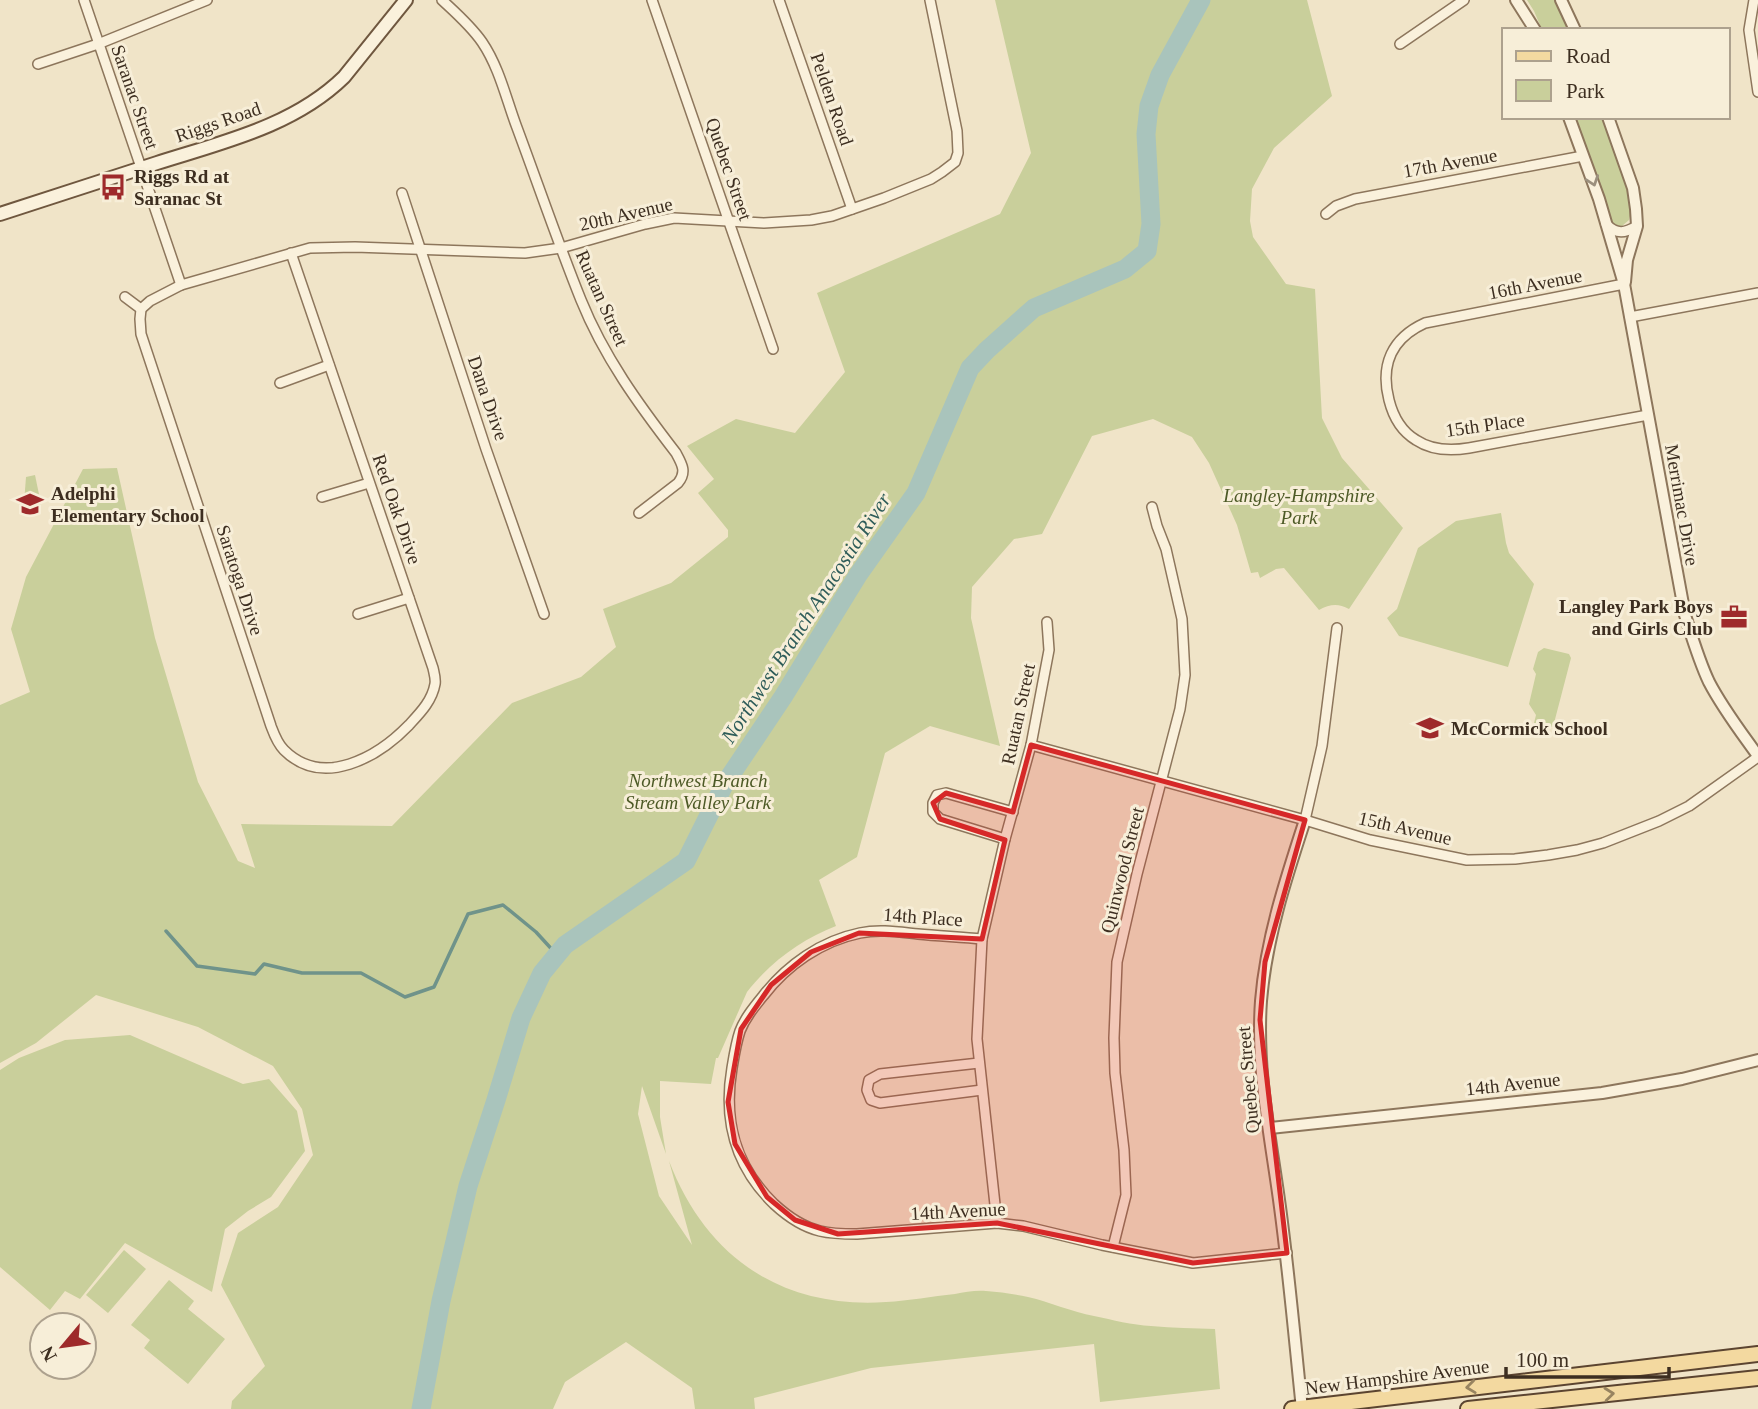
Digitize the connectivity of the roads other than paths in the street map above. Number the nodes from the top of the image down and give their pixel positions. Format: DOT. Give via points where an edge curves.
graph roads {
  1 [pos="84,0"];
  2 [pos="207,0"];
  3 [pos="406,0"];
  4 [pos="442,0"];
  5 [pos="652,0"];
  6 [pos="779,0"];
  7 [pos="930,0"];
  8 [pos="1464,0"];
  9 [pos="1516,0"];
  10 [pos="1562,0"];
  11 [pos="1754,0"];
  12 [pos="1534,28"];
  13 [pos="1574,28"];
  14 [pos="98,44"];
  15 [pos="1400,44"];
  16 [pos="38,64"];
  17 [pos="1758,92"];
  18 [pos="1570,119"];
  19 [pos="1609,119"];
  20 [pos="1583,156"];
  21 [pos="141,168"];
  22 [pos="402,192"];
  23 [pos="852,209"];
  24 [pos="0,214"];
  25 [pos="1326,214"];
  26 [pos="728,222"];
  27 [pos="1605,223"];
  28 [pos="1637,226"];
  29 [pos="561,248"];
  30 [pos="422,249"];
  31 [pos="291,253"];
  32 [pos="1624,284"];
  33 [pos="181,285"];
  34 [pos="1758,293"];
  35 [pos="125,297"];
  36 [pos="141,309"];
  37 [pos="1453,317"];
  38 [pos="1630,317"];
  39 [pos="773,349"];
  40 [pos="329,365"];
  41 [pos="280,383"];
  42 [pos="1648,415"];
  43 [pos="369,482"];
  44 [pos="322,497"];
  45 [pos="1152,507"];
  46 [pos="639,513"];
  47 [pos="410,598"];
  48 [pos="358,614"];
  49 [pos="544,614"];
  50 [pos="1047,622"];
  51 [pos="1337,628"];
  52 [pos="1031,745"];
  53 [pos="370,755"];
  54 [pos="1758,757"];
  55 [pos="1162,781"];
  56 [pos="1013,812"];
  57 [pos="1305,820"];
  58 [pos="1005,839"];
  59 [pos="982,939"];
  60 [pos="1758,1060"];
  61 [pos="979,1063"];
  62 [pos="982,1090"];
  63 [pos="1270,1128"];
  64 [pos="997,1223"];
  65 [pos="838,1234"];
  66 [pos="1113,1247"];
  67 [pos="1287,1253"];
  68 [pos="1758,1354"];
  69 [pos="1758,1378"];
  70 [pos="1298,1409"];
  71 [pos="1468,1409"];
  1 -- 14 [label="street, Saranac Street"];
  2 -- 14 [label="street"];
  3 -- 21 [label="main road, Riggs Road" via="334,87 301,110 233,139"];
  4 -- 29 [label="street, Ruatan Street" via="472,29 492,60"];
  5 -- 26 [label="street, Quebec Street"];
  6 -- 23 [label="street, Pelden Road"];
  7 -- 23 [label="street, 20th Avenue" via="957,131 955,162 931,179"];
  8 -- 15 [label="street"];
  9 -- 12 [label="street"];
  10 -- 13 [label="street"];
  11 -- 17 [label="street" via="1749,30"];
  14 -- 16 [label="street"];
  14 -- 21 [label="street, Saranac Street"];
  18 -- 20 [label="street, Merrimac Drive"];
  19 -- 28 [label="street, Merrimac Drive" via="1633,188"];
  20 -- 25 [label="street, 17th Avenue" via="1355,199"];
  20 -- 27 [label="street, Merrimac Drive, one-way"];
  21 -- 24 [label="main road, Riggs Road"];
  21 -- 33 [label="street, Saranac Street"];
  22 -- 30 [label="street, Dana Drive"];
  23 -- 26 [label="street, 20th Avenue" via="811,220"];
  26 -- 29 [label="street, 20th Avenue" via="664,219"];
  26 -- 39 [label="street, Quebec Street"];
  27 -- 28 [label="street" via="1617,232"];
  27 -- 32 [label="street, Merrimac Drive"];
  28 -- 32 [label="street, Merrimac Drive"];
  29 -- 30 [label="street, 20th Avenue" via="525,253"];
  29 -- 46 [label="street, Ruatan Street" via="610,360 684,468 678,483"];
  30 -- 31 [label="street, 20th Avenue" via="323,247"];
  30 -- 49 [label="street, Dana Drive"];
  31 -- 33 [label="street, 20th Avenue"];
  31 -- 40 [label="street, Red Oak Drive"];
  32 -- 37 [label="street, 16th Avenue"];
  32 -- 38 [label="street, Merrimac Drive"];
  33 -- 36 [label="street, 20th Avenue"];
  34 -- 38 [label="street"];
  35 -- 36 [label="street"];
  36 -- 53 [label="street, Saratoga Drive" via="141,334 278,742 292,757 317,766 346,765"];
  37 -- 42 [label="street, 15th Place" via="1415,327 1397,345 1386,369 1394,415 1418,442 1457,450"];
  38 -- 42 [label="street, Merrimac Drive"];
  40 -- 41 [label="street"];
  40 -- 43 [label="street, Red Oak Drive"];
  42 -- 54 [label="street, Merrimac Drive" via="1693,641 1708,680"];
  43 -- 44 [label="street"];
  43 -- 47 [label="street, Red Oak Drive"];
  45 -- 55 [label="street, Quinwood Street" via="1167,549 1182,619 1185,675"];
  47 -- 48 [label="street"];
  47 -- 53 [label="street, Red Oak Drive" via="435,681 419,714"];
  50 -- 52 [label="street, Ruatan Street" via="1049,650"];
  51 -- 57 [label="street, Quebec Street" via="1322,746"];
  52 -- 55 [label="street, 15th Avenue"];
  52 -- 56 [label="street, Ruatan Street"];
  54 -- 57 [label="street, 15th Avenue" via="1689,806 1659,821 1603,843 1548,855 1467,860 1370,841"];
  55 -- 57 [label="street, 15th Avenue"];
  55 -- 66 [label="street, Quinwood Street" via="1117,962 1115,1073 1126,1195"];
  56 -- 58 [label="street, Ruatan Street"];
  56 -- 58 [label="street" via="946,793 937,795 933,803 933,812 940,819"];
  57 -- 63 [label="street, Quebec Street" via="1265,962 1260,1045"];
  58 -- 59 [label="street, Ruatan Street"];
  59 -- 61 [label="street, Ruatan Street"];
  59 -- 65 [label="street, 14th Place" via="880,930 842,938 782,974 741,1029 729,1102 731,1131 742,1160 755,1183 779,1208 795,1220"];
  60 -- 63 [label="street, 14th Avenue" via="1602,1093"];
  61 -- 62 [label="street, Ruatan Street"];
  61 -- 62 [label="street" via="880,1074 869,1080 867,1090 871,1100 880,1103"];
  62 -- 64 [label="street, Ruatan Street"];
  63 -- 67 [label="street, Quebec Street"];
  64 -- 65 [label="street, 14th Avenue"];
  64 -- 66 [label="street, 14th Avenue"];
  66 -- 67 [label="street, 14th Avenue" via="1193,1262"];
  67 -- 70 [label="street, Quebec Street"];
  68 -- 70 [label="main road, New Hampshire Avenue, one-way"];
  71 -- 69 [label="main road, one-way"];
}
